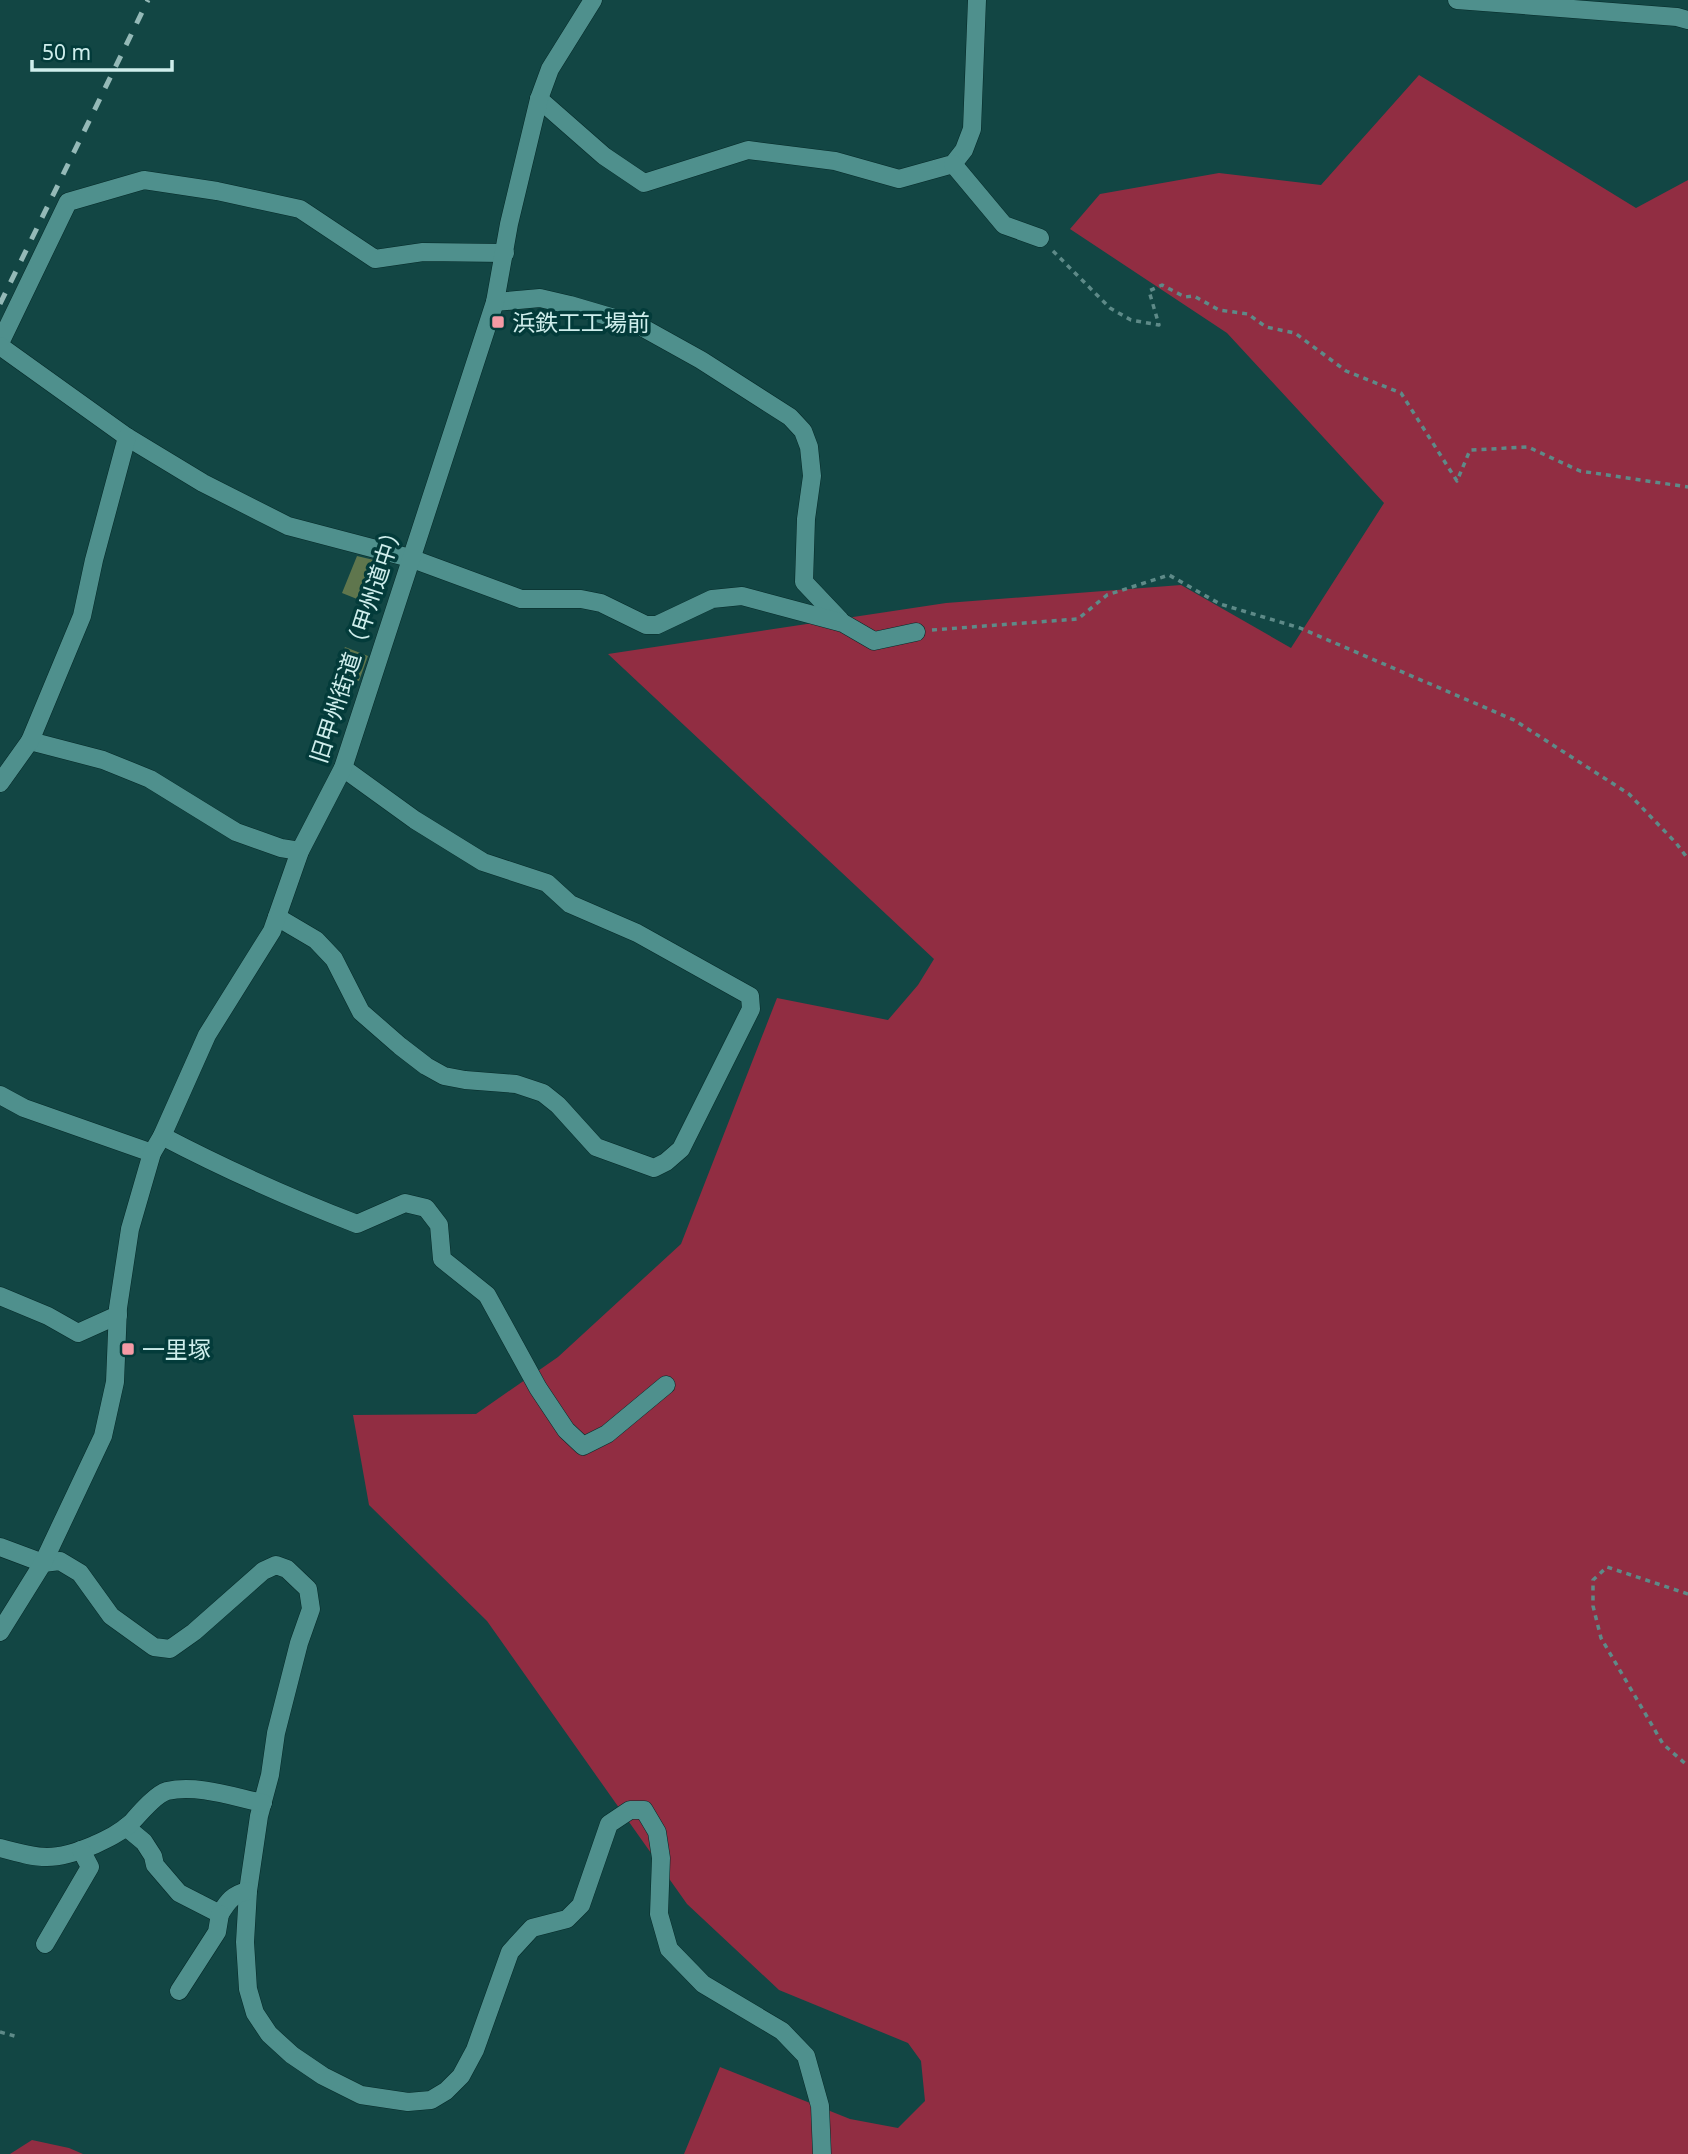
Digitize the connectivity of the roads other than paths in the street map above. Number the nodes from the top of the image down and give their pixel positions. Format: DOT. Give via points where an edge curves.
graph roads {
  1 [pos="593,0"];
  2 [pos="977,0"];
  3 [pos="1457,0"];
  4 [pos="1688,20"];
  5 [pos="538,99"];
  6 [pos="953,164"];
  7 [pos="1040,237"];
  8 [pos="505,253"];
  9 [pos="495,302"];
  10 [pos="0,344"];
  11 [pos="127,437"];
  12 [pos="410,558"];
  13 [pos="843,622"];
  14 [pos="916,632"];
  15 [pos="30,741"];
  16 [pos="343,768"];
  17 [pos="0,783"];
  18 [pos="300,851"];
  19 [pos="277,917"];
  20 [pos="0,1096"];
  21 [pos="162,1136"];
  22 [pos="152,1153"];
  23 [pos="0,1296"];
  24 [pos="118,1315"];
  25 [pos="666,1385"];
  26 [pos="0,1547"];
  27 [pos="43,1563"];
  28 [pos="0,1632"];
  29 [pos="263,1803"];
  30 [pos="126,1827"];
  31 [pos="0,1848"];
  32 [pos="81,1850"];
  33 [pos="248,1891"];
  34 [pos="220,1914"];
  35 [pos="45,1944"];
  36 [pos="179,1992"];
  37 [pos="822,2154"];
  1 -- 5 [label="street, 旧甲州街道（甲州道中）" via="550,69"];
  2 -- 6 [label="street" via="972,129"];
  3 -- 4 [label="street"];
  5 -- 6 [label="street" via="604,156 644,183 748,150 835,161 899,179"];
  5 -- 8 [label="street, 旧甲州街道（甲州道中）"];
  6 -- 7 [label="street" via="1004,225"];
  8 -- 9 [label="street, 旧甲州街道（甲州道中）"];
  8 -- 10 [label="street" via="423,252 375,259 300,209 144,180 68,202"];
  9 -- 12 [label="street, 旧甲州街道（甲州道中）"];
  9 -- 13 [label="street" via="540,299 638,325 790,417 809,447 812,476 804,582"];
  10 -- 11 [label="street"];
  11 -- 12 [label="street" via="288,526"];
  11 -- 15 [label="street" via="82,616"];
  12 -- 13 [label="street" via="521,599 601,603 646,625 657,625 712,599 742,596"];
  12 -- 16 [label="street, 旧甲州街道（甲州道中）"];
  13 -- 14 [label="street" via="874,641"];
  15 -- 17 [label="street"];
  15 -- 18 [label="street" via="103,760 150,779 236,832"];
  16 -- 18 [label="street, 旧甲州街道（甲州道中）"];
  16 -- 19 [label="street" via="483,862 547,883 570,904 638,933 750,996 751,1009 681,1149 654,1168 596,1147 543,1093 516,1084 444,1076 426,1066 361,1012 334,959 316,940"];
  18 -- 19 [label="street, 旧甲州街道（甲州道中）"];
  19 -- 21 [label="street, 旧甲州街道（甲州道中）" via="207,1035"];
  20 -- 22 [label="street"];
  21 -- 22 [label="street, 旧甲州街道（甲州道中）"];
  21 -- 25 [label="street" via="357,1224 405,1203 426,1208 439,1225 442,1259 487,1295 538,1388 566,1430 583,1446 607,1434"];
  22 -- 24 [label="street, 旧甲州街道（甲州道中）" via="130,1229"];
  23 -- 24 [label="street" via="78,1333"];
  24 -- 27 [label="street, 旧甲州街道（甲州道中）" via="115,1382 103,1436"];
  26 -- 27 [label="street"];
  27 -- 28 [label="street, 旧甲州街道（甲州道中）"];
  27 -- 29 [label="street" via="60,1561 80,1573 111,1616 153,1647 170,1649 263,1571 276,1565 297,1576 308,1589 311,1609 276,1733"];
  29 -- 30 [label="street" via="193,1789 165,1791"];
  29 -- 33 [label="street"];
  30 -- 32 [label="street"];
  30 -- 34 [label="street" via="144,1842 155,1865 179,1893"];
  31 -- 32 [label="street" via="53,1858"];
  32 -- 35 [label="street" via="90,1867"];
  33 -- 34 [label="street" via="229,1900"];
  33 -- 37 [label="street" via="244,1942 248,1989 255,2013 269,2034 323,2076 361,2095 408,2102 431,2100 461,2076 475,2050 510,1952 532,1928 567,1919 581,1905 609,1824 630,1810 644,1811 657,1832 659,1914 669,1949 703,1984 782,2031 806,2056 820,2106"];
  34 -- 36 [label="street" via="217,1932"];
}
